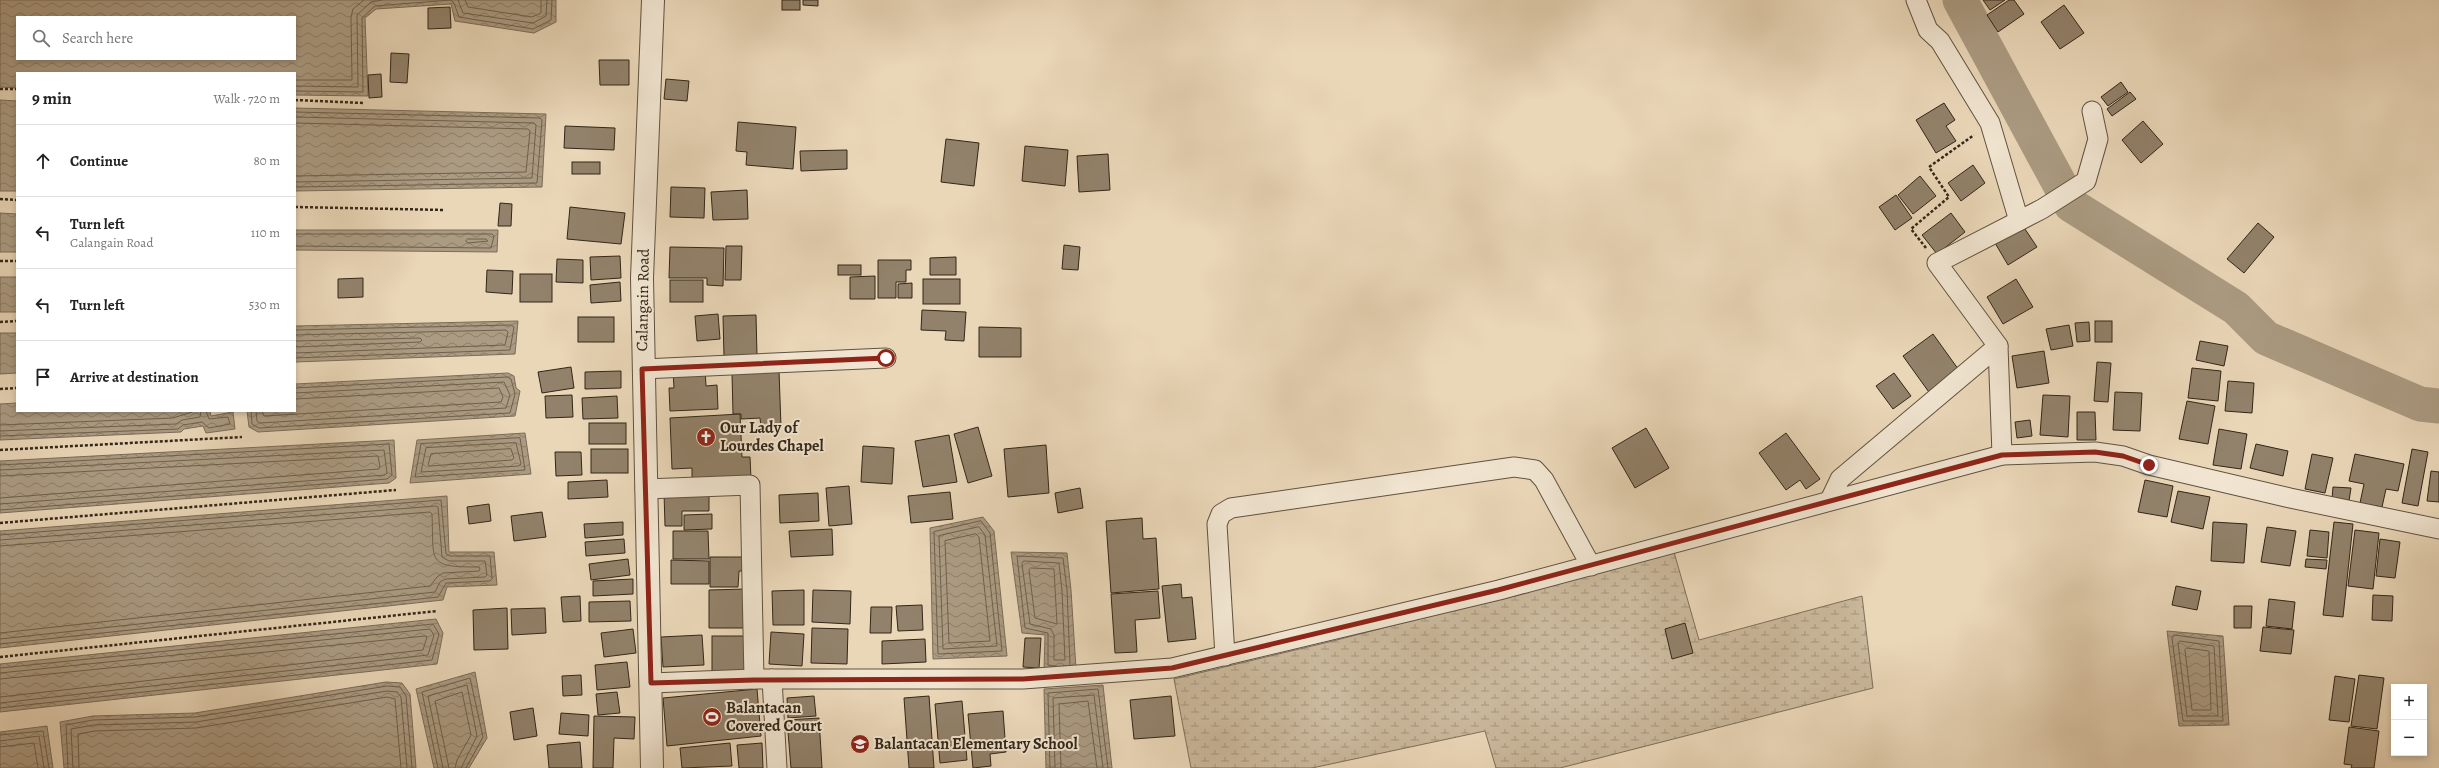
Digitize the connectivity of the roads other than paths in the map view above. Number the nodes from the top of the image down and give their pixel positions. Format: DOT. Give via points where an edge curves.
graph roads {
  1 [pos="653,0"];
  2 [pos="1916,0"];
  3 [pos="2092,111"];
  4 [pos="2020,221"];
  5 [pos="1998,346"];
  6 [pos="886,358"];
  7 [pos="642,369"];
  8 [pos="2002,455"];
  9 [pos="645,489"];
  10 [pos="1830,500"];
  11 [pos="2439,530"];
  12 [pos="1591,566"];
  13 [pos="1225,656"];
  14 [pos="763,679"];
  15 [pos="651,683"];
  16 [pos="652,768"];
  17 [pos="777,768"];
  1 -- 7 [label="street, Calangain Road" via="642,278"];
  2 -- 4 [label="street" via="1928,30 1940,41 1990,123"];
  3 -- 4 [label="street" via="2098,139 2086,181"];
  4 -- 5 [label="street" via="1937,263"];
  5 -- 8 [label="street"];
  5 -- 10 [label="street" via="1840,479"];
  6 -- 7 [label="street"];
  7 -- 9 [label="street, Calangain Road"];
  8 -- 10 [label="street"];
  8 -- 11 [label="street" via="2095,452 2123,456 2149,465"];
  9 -- 14 [label="street" via="750,485"];
  9 -- 15 [label="street, Calangain Road"];
  10 -- 12 [label="street"];
  12 -- 13 [label="street"];
  12 -- 13 [label="street" via="1536,470 1514,467 1231,508 1221,514 1217,524"];
  13 -- 14 [label="street" via="1172,668 1023,679"];
  14 -- 15 [label="street"];
  14 -- 17 [label="street"];
  15 -- 16 [label="street, Calangain Road"];
}
